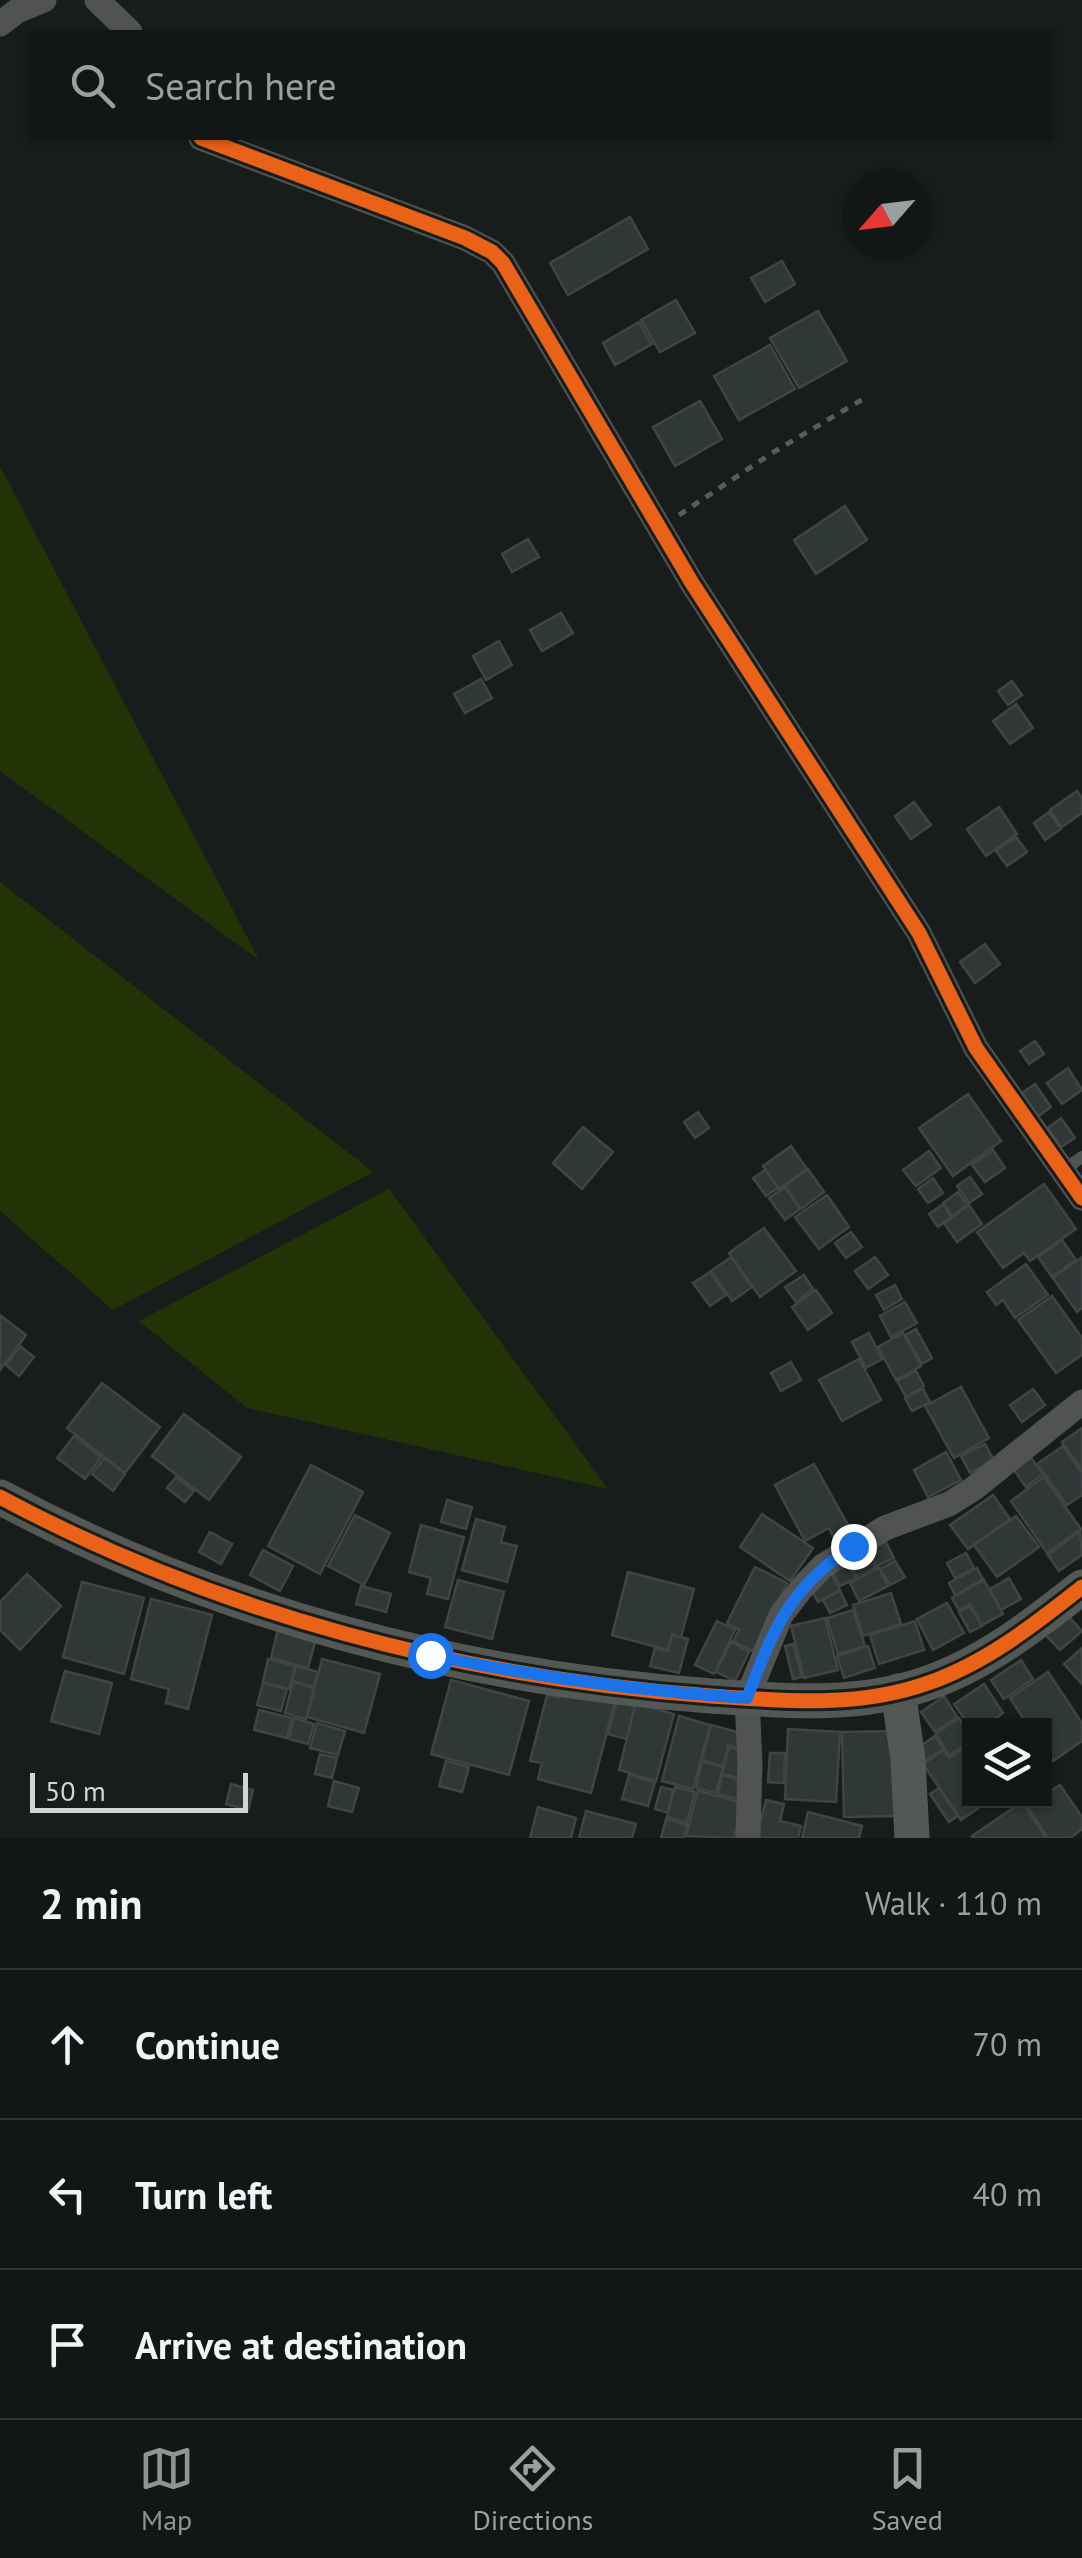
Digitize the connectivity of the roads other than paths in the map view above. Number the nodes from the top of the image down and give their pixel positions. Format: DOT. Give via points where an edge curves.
graph roads {
  1 [pos="44,0"];
  2 [pos="97,0"];
  3 [pos="0,24"];
  4 [pos="128,30"];
  5 [pos="206,140"];
  6 [pos="1072,1164"];
  7 [pos="1082,1198"];
  8 [pos="1082,1402"];
  9 [pos="0,1497"];
  10 [pos="1082,1586"];
  11 [pos="898,1692"];
  12 [pos="747,1698"];
  13 [pos="748,1838"];
  14 [pos="912,1838"];
  1 -- 3 [label="street"];
  2 -- 4 [label="street"];
  5 -- 6 [label="street" via="465,238 492,252 513,276 734,650 919,933 976,1048"];
  6 -- 7 [label="street"];
  8 -- 12 [label="street" via="973,1490 885,1528 823,1566 781,1615"];
  9 -- 12 [label="street" via="156,1570 368,1640 538,1676"];
  10 -- 11 [label="street" via="988,1654"];
  11 -- 12 [label="street" via="854,1700"];
  11 -- 14 [label="street"];
  12 -- 13 [label="street"];
}
